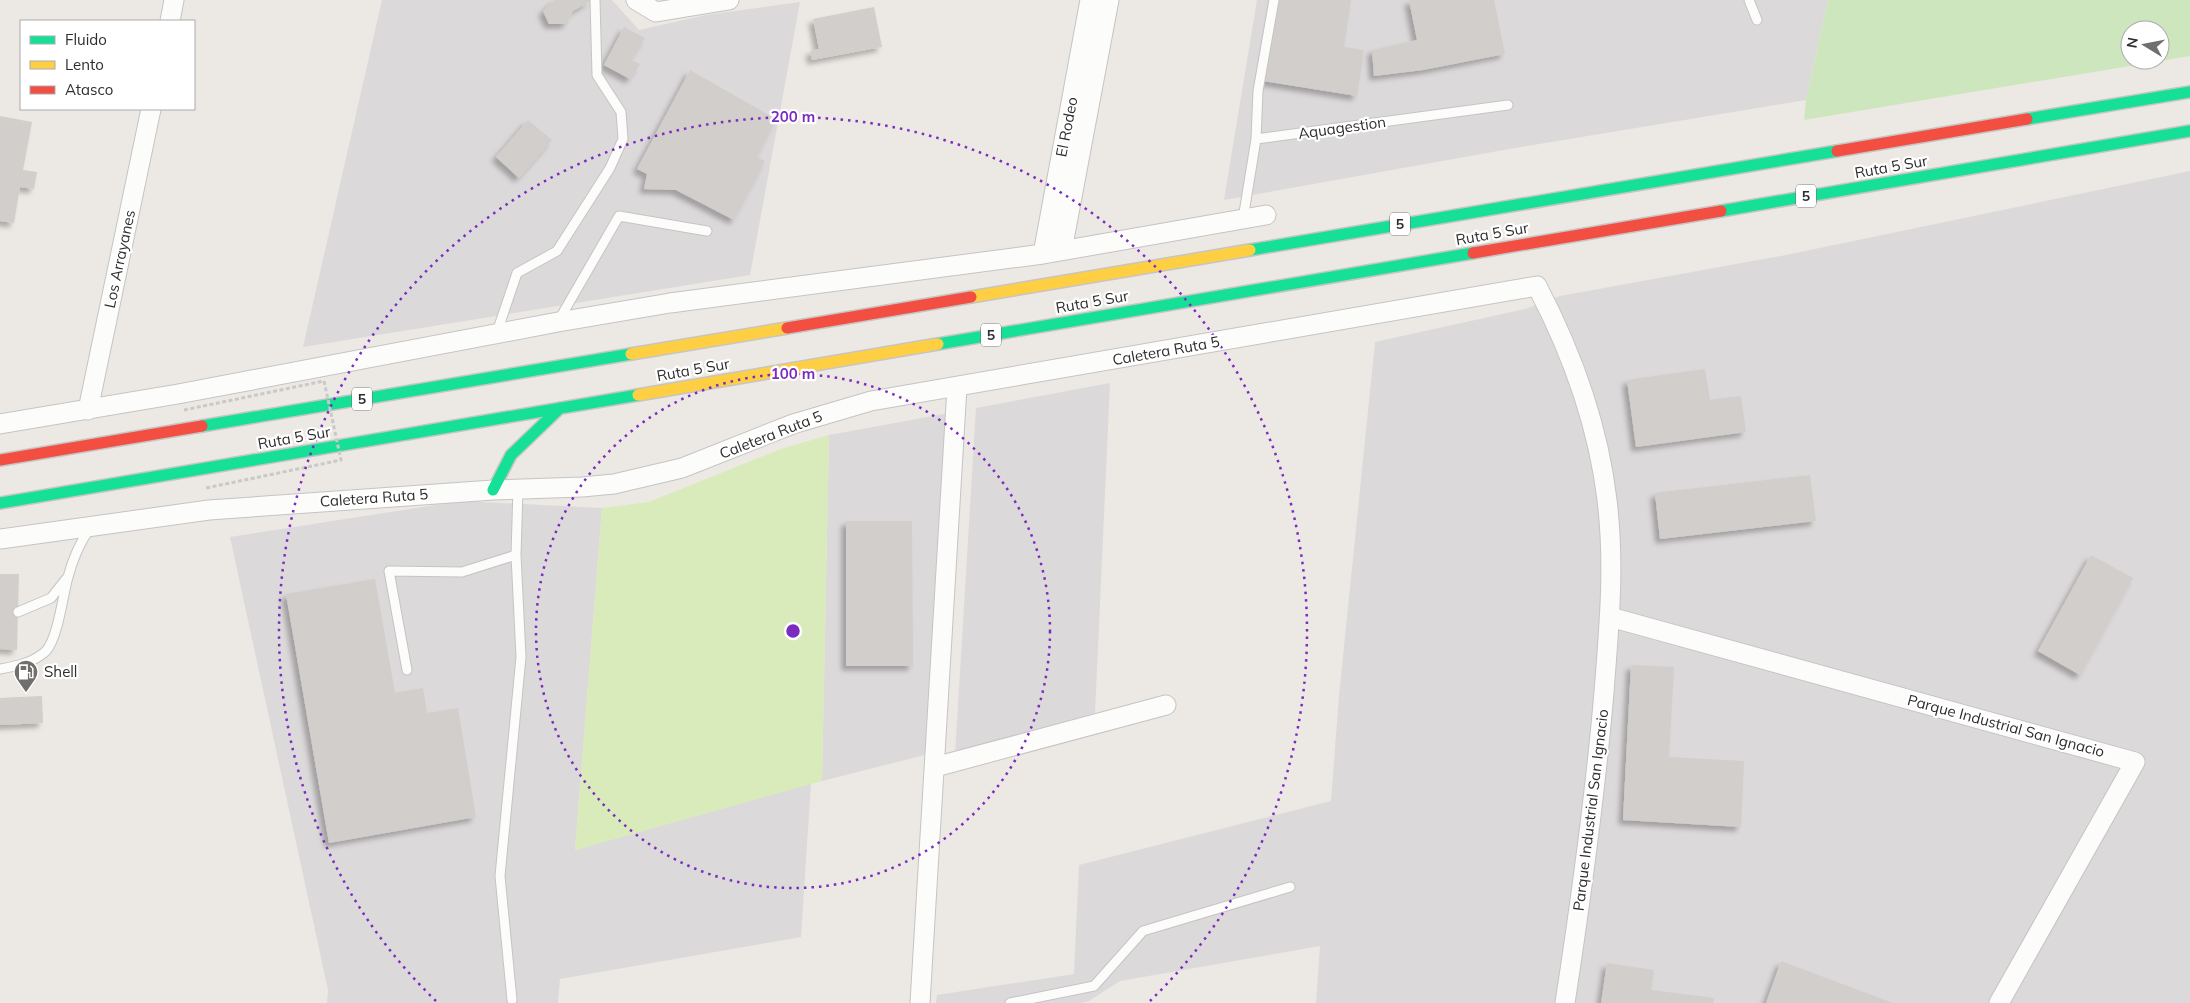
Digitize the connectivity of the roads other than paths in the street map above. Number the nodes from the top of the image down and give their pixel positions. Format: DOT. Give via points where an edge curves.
graph roads {
  1 [pos="174,0"];
  2 [pos="595,0"];
  3 [pos="636,0"];
  4 [pos="729,0"];
  5 [pos="1090,0"];
  6 [pos="1109,0"];
  7 [pos="1274,0"];
  8 [pos="1749,0"];
  9 [pos="170,20"];
  10 [pos="1757,20"];
  11 [pos="2190,92"];
  12 [pos="1508,105"];
  13 [pos="152,110"];
  14 [pos="2190,131"];
  15 [pos="1256,140"];
  16 [pos="1266,215"];
  17 [pos="1243,218"];
  18 [pos="707,231"];
  19 [pos="1062,250"];
  20 [pos="1043,254"];
  21 [pos="1537,286"];
  22 [pos="558,322"];
  23 [pos="497,332"];
  24 [pos="957,387"];
  25 [pos="560,408"];
  26 [pos="88,410"];
  27 [pos="0,424"];
  28 [pos="0,460"];
  29 [pos="518,488"];
  30 [pos="494,490"];
  31 [pos="0,503"];
  32 [pos="92,526"];
  33 [pos="0,538"];
  34 [pos="516,555"];
  35 [pos="68,578"];
  36 [pos="18,612"];
  37 [pos="1610,617"];
  38 [pos="0,669"];
  39 [pos="406,670"];
  40 [pos="1166,705"];
  41 [pos="935,767"];
  42 [pos="1290,887"];
  43 [pos="512,1000"];
  44 [pos="920,1003"];
  45 [pos="1010,1003"];
  46 [pos="1565,1003"];
  47 [pos="1999,1003"];
  1 -- 9 [label="street"];
  2 -- 23 [label="lane" via="597,75 621,112 623,139 610,168 558,251 517,273"];
  3 -- 4 [label="street" via="656,12"];
  5 -- 20 [label="street, El Rodeo"];
  6 -- 19 [label="street, El Rodeo"];
  7 -- 15 [label="lane" via="1258,91"];
  8 -- 10 [label="lane"];
  11 -- 28 [label="highway, Ruta 5 Sur / 5"];
  12 -- 15 [label="lane, Aquagestion"];
  13 -- 26 [label="street, Los Arrayanes"];
  14 -- 25 [label="highway, Ruta 5 Sur / 5"];
  15 -- 17 [label="lane"];
  16 -- 17 [label="street"];
  17 -- 19 [label="street"];
  18 -- 22 [label="lane" via="619,216"];
  19 -- 20 [label="street"];
  20 -- 22 [label="street" via="670,303"];
  21 -- 24 [label="street, Caletera Ruta 5"];
  21 -- 37 [label="street, Parque Industrial San Ignacio" via="1572,362 1592,423 1611,538"];
  22 -- 23 [label="street"];
  23 -- 26 [label="street"];
  24 -- 29 [label="street, Caletera Ruta 5" via="897,396 832,412 793,424 708,459 648,477 582,488"];
  24 -- 41 [label="street"];
  25 -- 30 [label="highway" via="511,456"];
  25 -- 31 [label="highway, Ruta 5 Sur / 5"];
  26 -- 27 [label="street"];
  29 -- 30 [label="street, Caletera Ruta 5"];
  29 -- 34 [label="lane"];
  30 -- 32 [label="street, Caletera Ruta 5" via="209,510"];
  32 -- 33 [label="street, Caletera Ruta 5"];
  32 -- 35 [label="lane" via="78,545"];
  34 -- 39 [label="lane" via="462,572 389,571"];
  34 -- 43 [label="lane" via="521,657 500,876"];
  35 -- 36 [label="lane" via="51,598"];
  35 -- 38 [label="lane" via="61,611 47,650 28,664"];
  37 -- 46 [label="street, Parque Industrial San Ignacio" via="1596,792"];
  37 -- 47 [label="street, Parque Industrial San Ignacio" via="2135,762"];
  40 -- 41 [label="street"];
  41 -- 44 [label="street"];
  42 -- 45 [label="lane" via="1143,931 1094,986"];
}
